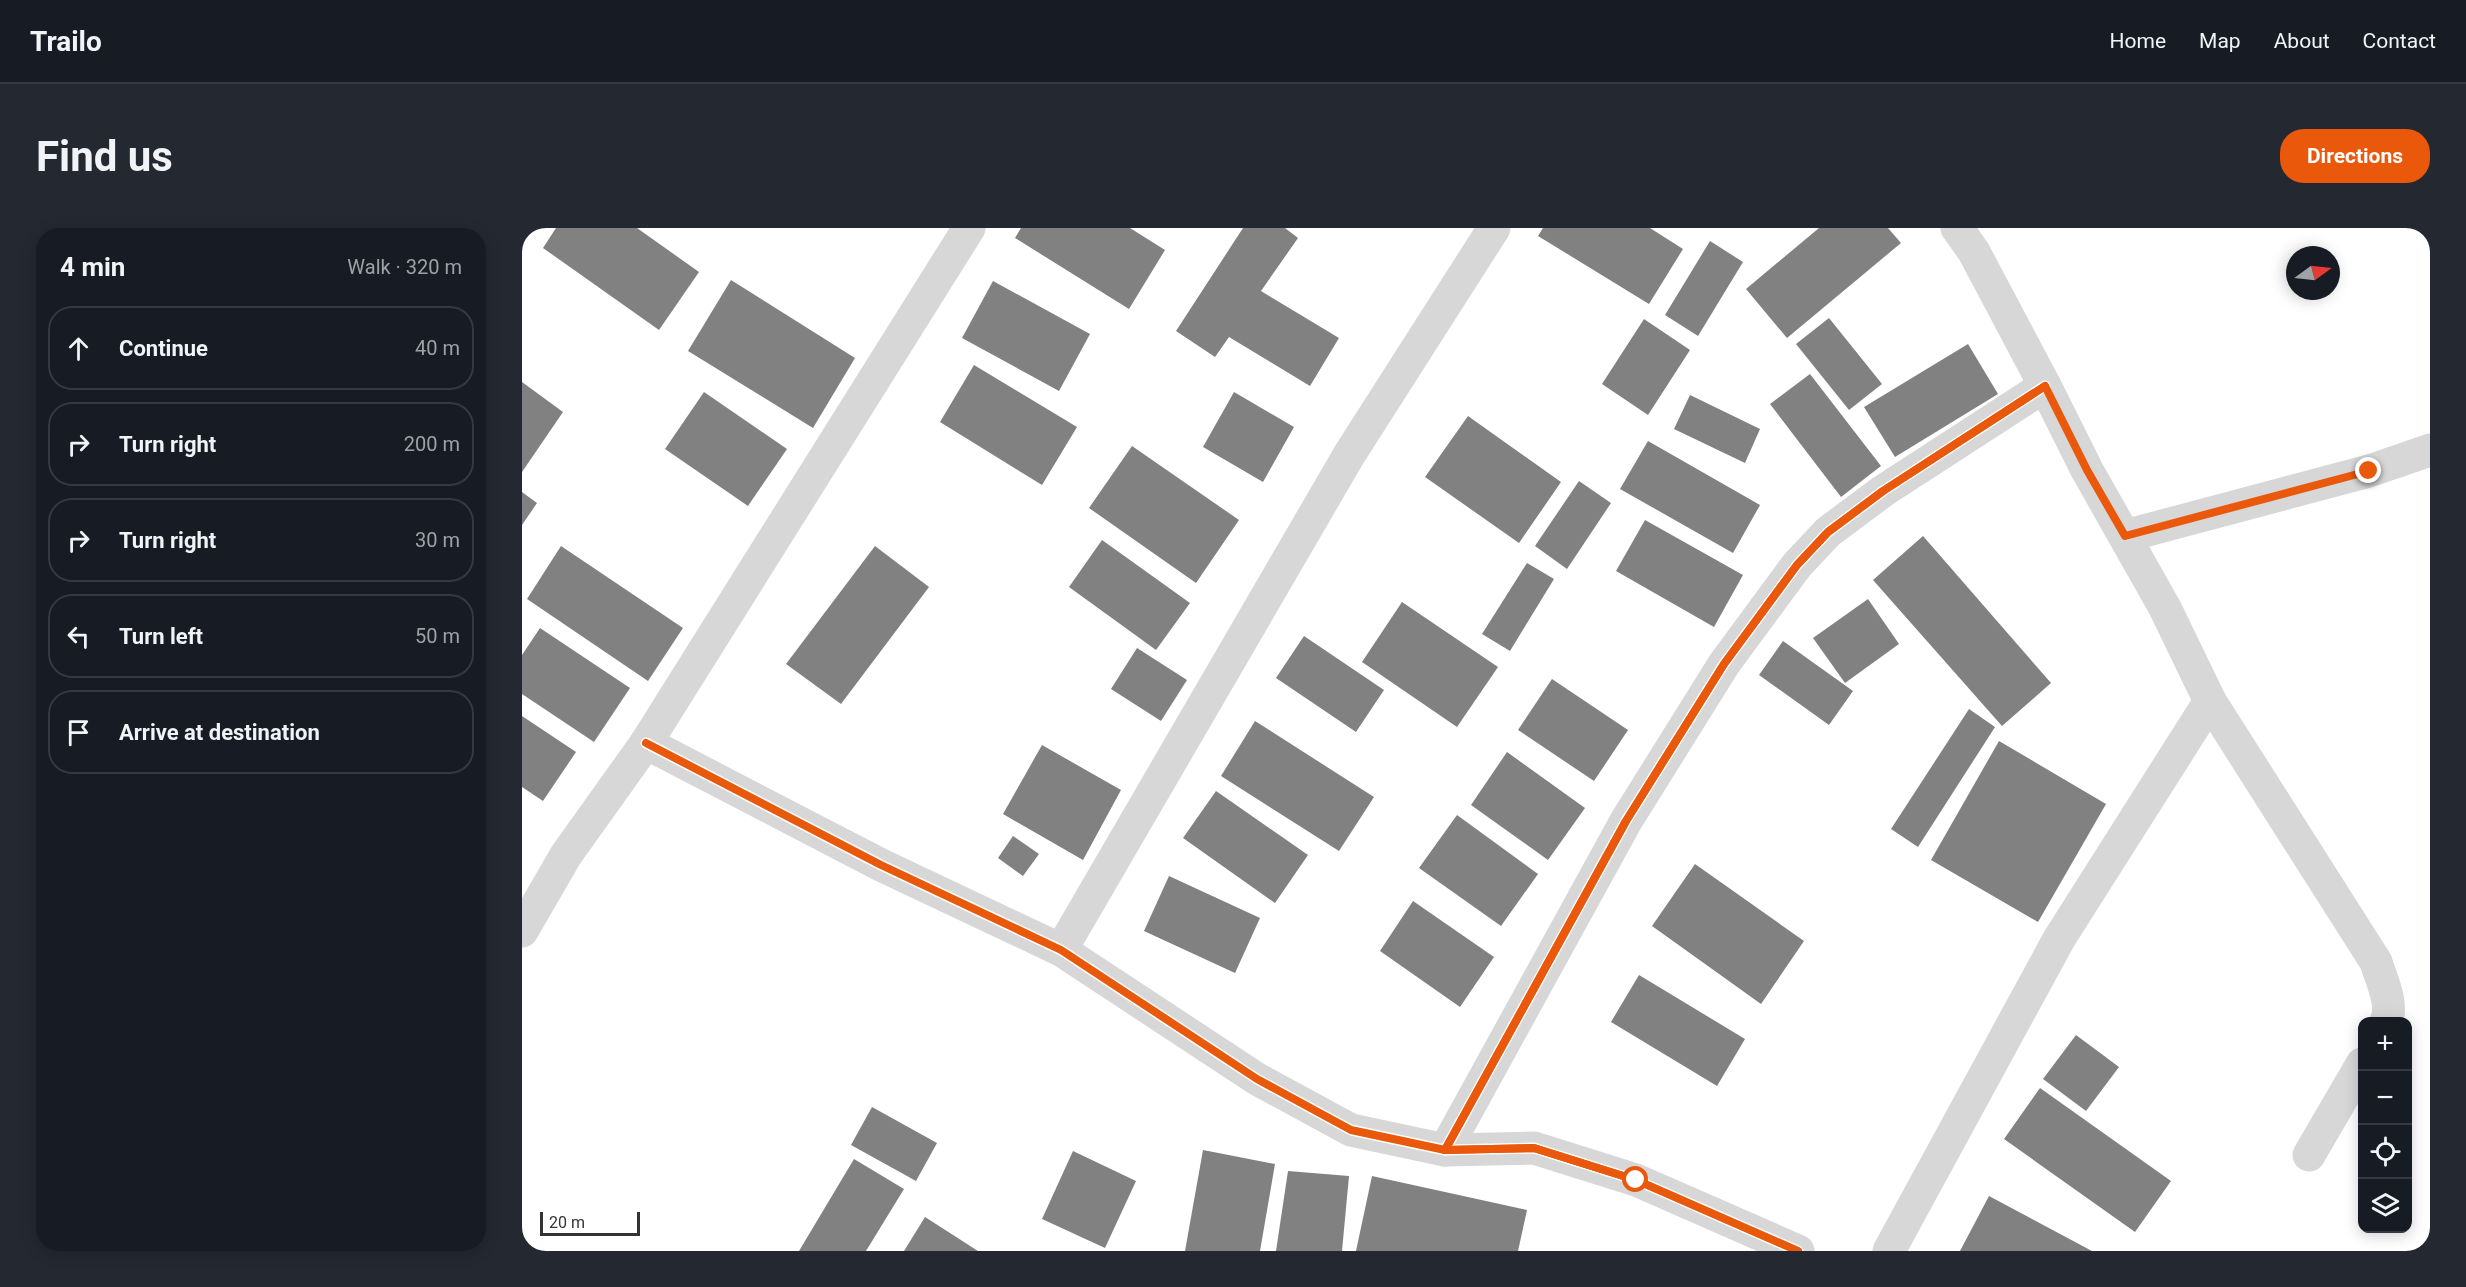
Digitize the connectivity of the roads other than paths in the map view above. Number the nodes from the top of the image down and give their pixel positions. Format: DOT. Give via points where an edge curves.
graph roads {
  1 [pos="1494,228"];
  2 [pos="1957,228"];
  3 [pos="960,231"];
  4 [pos="2045,386"];
  5 [pos="2430,450"];
  6 [pos="2125,536"];
  7 [pos="2211,701"];
  8 [pos="646,743"];
  9 [pos="522,931"];
  10 [pos="1061,950"];
  11 [pos="2388,1017"];
  12 [pos="2358,1071"];
  13 [pos="1445,1150"];
  14 [pos="2309,1155"];
  15 [pos="1798,1251"];
  16 [pos="1889,1251"];
  1 -- 10 [label="street" via="1349,455"];
  2 -- 4 [label="street" via="1974,252"];
  3 -- 8 [label="street"];
  4 -- 6 [label="street"];
  4 -- 13 [label="street" via="1883,491 1828,532 1797,565 1724,664 1626,821"];
  5 -- 6 [label="street" via="2369,471"];
  6 -- 7 [label="street"];
  7 -- 11 [label="street" via="2376,962 2386,994"];
  7 -- 16 [label="street" via="2059,939"];
  8 -- 9 [label="street" via="566,855"];
  8 -- 10 [label="street" via="881,865"];
  10 -- 13 [label="street" via="1257,1079 1352,1130"];
  12 -- 14 [label="street"];
  13 -- 15 [label="street" via="1534,1148 1636,1180"];
}
